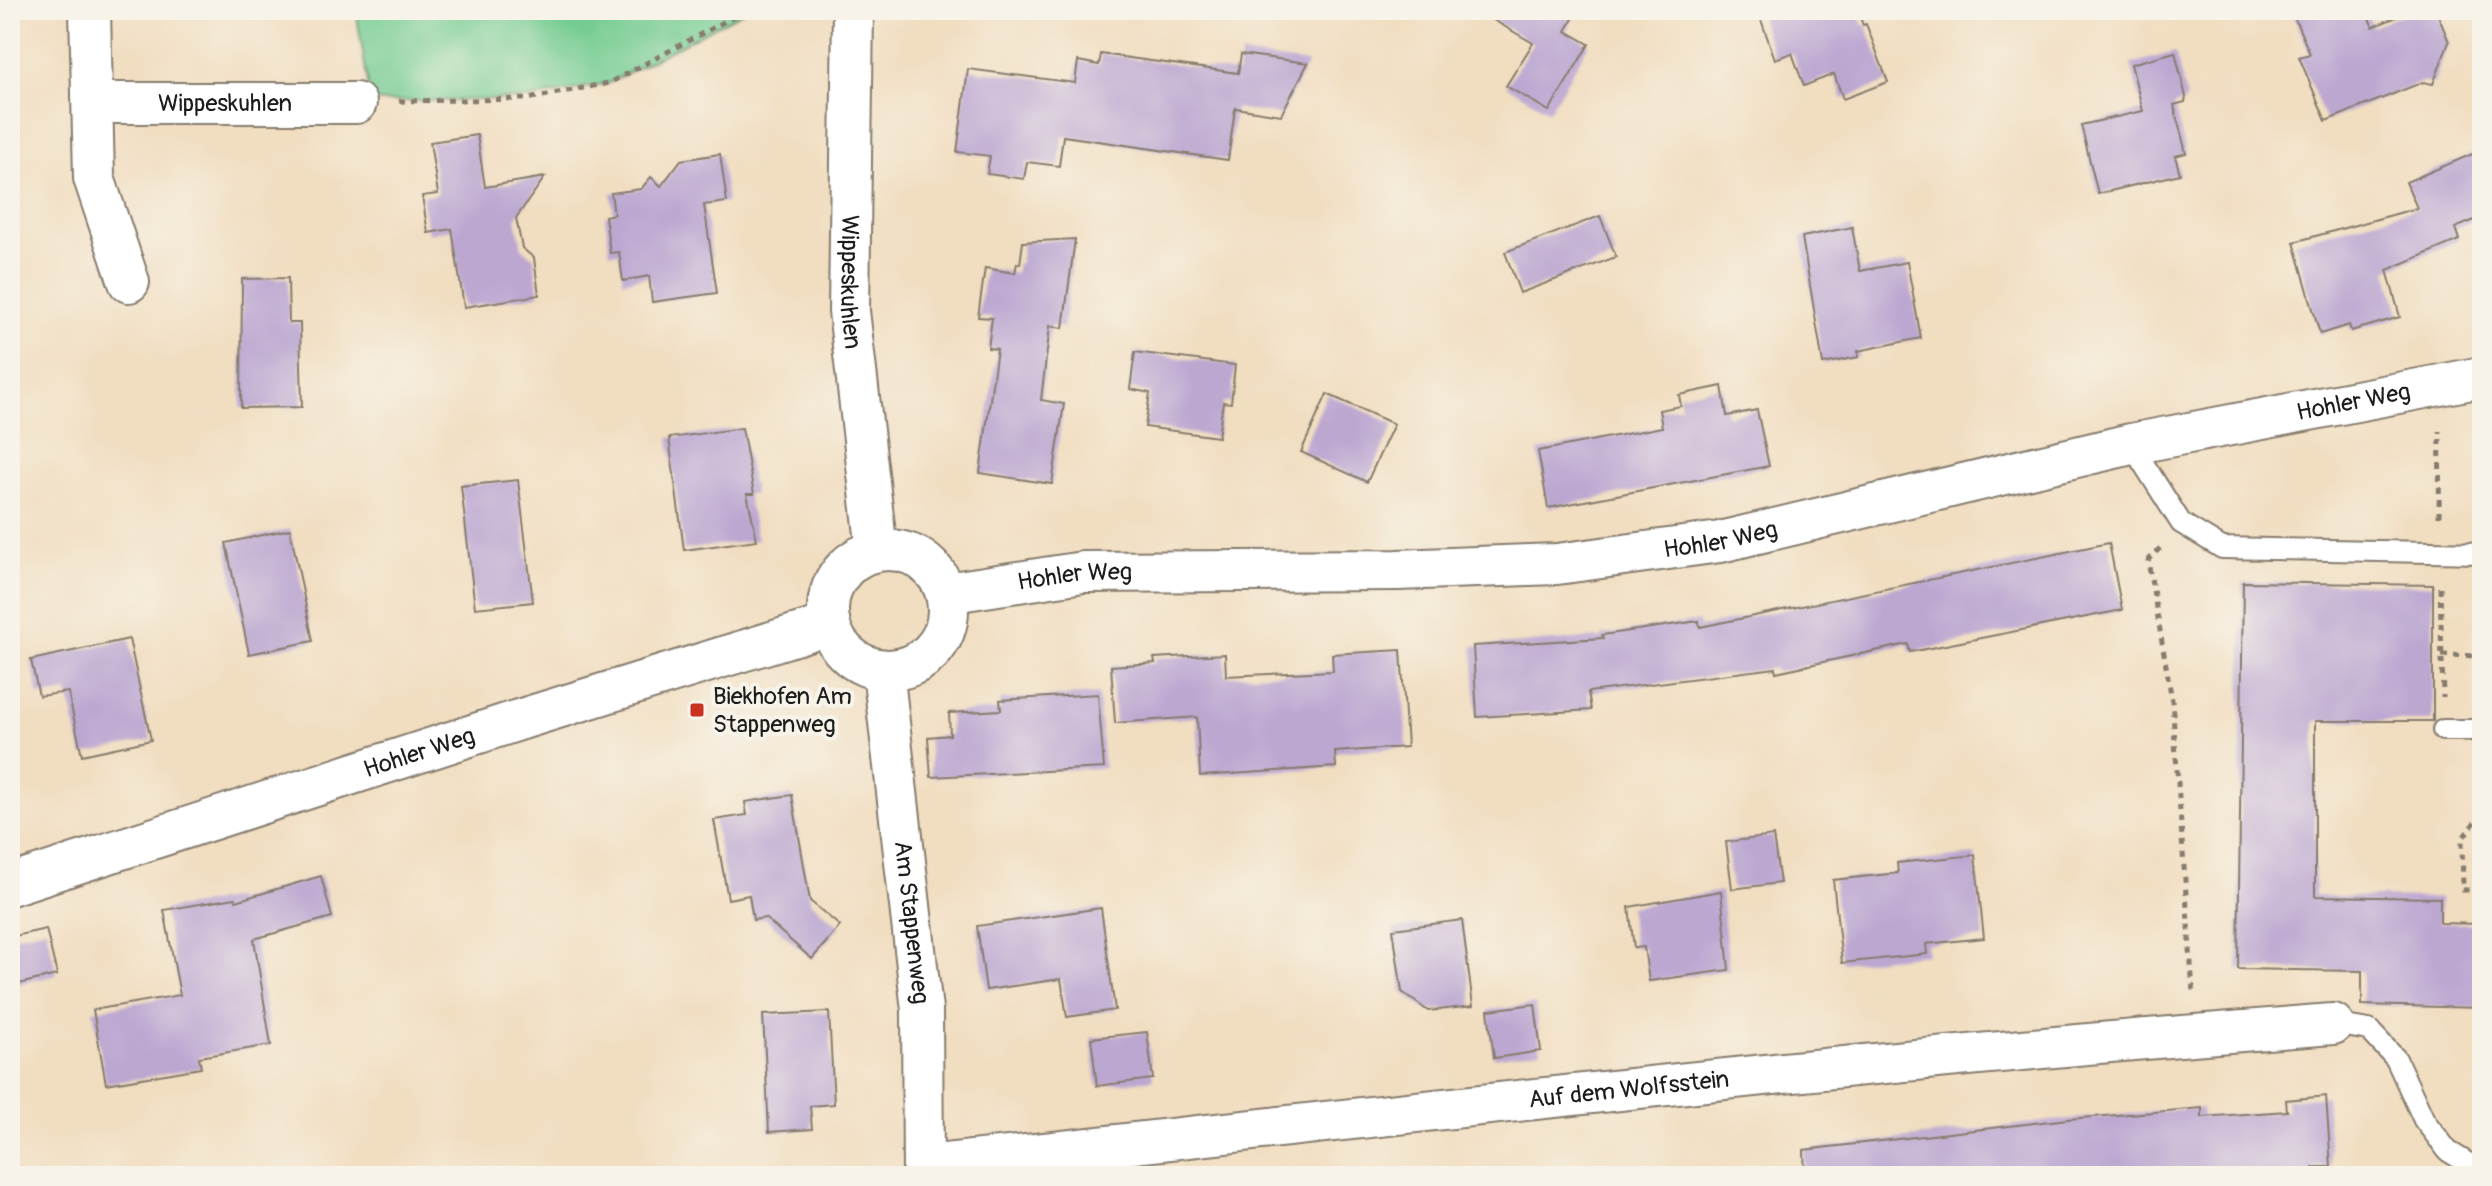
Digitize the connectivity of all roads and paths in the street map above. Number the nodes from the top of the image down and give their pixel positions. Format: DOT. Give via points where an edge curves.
graph roads {
  1 [pos="90,10"];
  2 [pos="746,10"];
  3 [pos="853,10"];
  4 [pos="93,103"];
  5 [pos="356,103"];
  6 [pos="129,282"];
  7 [pos="2482,377"];
  8 [pos="2429,387"];
  9 [pos="2131,444"];
  10 [pos="877,551"];
  11 [pos="2439,552"];
  12 [pos="2482,553"];
  13 [pos="2148,561"];
  14 [pos="946,593"];
  15 [pos="830,624"];
  16 [pos="2482,656"];
  17 [pos="883,670"];
  18 [pos="2443,730"];
  19 [pos="2480,730"];
  20 [pos="10,885"];
  21 [pos="2482,890"];
  22 [pos="2192,958"];
  23 [pos="2333,1024"];
  24 [pos="924,1171"];
  25 [pos="2482,1172"];
  1 -- 4 [label="street"];
  2 -- 5 [label="path" via="609,83 527,99"];
  3 -- 10 [label="street, Wippeskuhlen" via="849,311"];
  4 -- 5 [label="street, Wippeskuhlen"];
  4 -- 6 [label="street" via="94,178"];
  7 -- 8 [label="street, Hohler Weg"];
  8 -- 9 [label="street, Hohler Weg"];
  8 -- 11 [label="path" via="2440,428"];
  9 -- 11 [label="lane" via="2181,523 2222,548"];
  9 -- 14 [label="street, Hohler Weg" via="1720,542 1571,562 1397,570 1083,572"];
  10 -- 14 [label="street" via="908,553 929,565"];
  10 -- 15 [label="street" via="843,570 831,590"];
  11 -- 12 [label="lane"];
  11 -- 16 [label="path" via="2442,655"];
  13 -- 22 [label="path" via="2172,700"];
  14 -- 17 [label="street" via="946,629 934,650 915,664"];
  15 -- 17 [label="street" via="848,655"];
  15 -- 20 [label="street, Hohler Weg"];
  17 -- 24 [label="street, Am Stappenweg" via="922,1010"];
  18 -- 19 [label="lane"];
  19 -- 21 [label="path" via="2478,818 2462,839 2463,890"];
  23 -- 24 [label="street, Auf dem Wolfsstein" via="1629,1089"];
  23 -- 25 [label="lane" via="2369,1030 2396,1059 2424,1120 2448,1151"];
}
